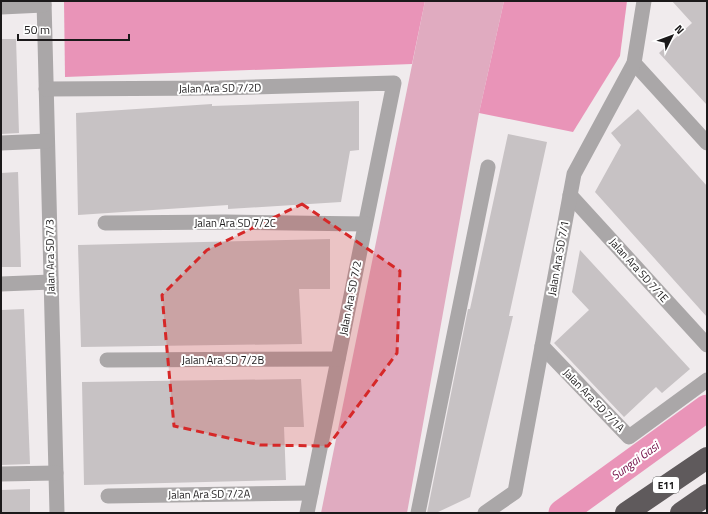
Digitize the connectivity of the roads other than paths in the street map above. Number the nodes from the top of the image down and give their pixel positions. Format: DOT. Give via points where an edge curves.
graph roads {
  1 [pos="644,1"];
  2 [pos="44,3"];
  3 [pos="1,7"];
  4 [pos="634,63"];
  5 [pos="394,83"];
  6 [pos="46,89"];
  7 [pos="47,141"];
  8 [pos="1,143"];
  9 [pos="707,143"];
  10 [pos="488,166"];
  11 [pos="570,195"];
  12 [pos="105,223"];
  13 [pos="365,224"];
  14 [pos="51,282"];
  15 [pos="1,284"];
  16 [pos="707,344"];
  17 [pos="542,346"];
  18 [pos="338,359"];
  19 [pos="107,360"];
  20 [pos="707,380"];
  21 [pos="707,458"];
  22 [pos="56,473"];
  23 [pos="1,474"];
  24 [pos="311,493"];
  25 [pos="707,495"];
  26 [pos="108,496"];
  27 [pos="57,513"];
  28 [pos="307,513"];
  29 [pos="418,513"];
  30 [pos="485,513"];
  31 [pos="626,513"];
  32 [pos="681,513"];
  1 -- 4 [label="street, Jalan Ara SD 7/1"];
  2 -- 3 [label="street"];
  2 -- 6 [label="street, Jalan Ara SD 7/3"];
  4 -- 9 [label="street"];
  4 -- 11 [label="street, Jalan Ara SD 7/1" via="574,174"];
  5 -- 6 [label="street, Jalan Ara SD 7/2D"];
  5 -- 13 [label="street, Jalan Ara SD 7/2"];
  6 -- 7 [label="street, Jalan Ara SD 7/3"];
  7 -- 8 [label="street"];
  7 -- 14 [label="street, Jalan Ara SD 7/3"];
  10 -- 29 [label="street"];
  11 -- 16 [label="street, Jalan Ara SD 7/1E"];
  11 -- 17 [label="street, Jalan Ara SD 7/1"];
  12 -- 13 [label="street, Jalan Ara SD 7/2C"];
  13 -- 18 [label="street, Jalan Ara SD 7/2"];
  14 -- 15 [label="street"];
  14 -- 22 [label="street, Jalan Ara SD 7/3"];
  17 -- 20 [label="street, Jalan Ara SD 7/1A" via="630,437"];
  17 -- 30 [label="street, Jalan Ara SD 7/1" via="515,492"];
  18 -- 19 [label="street, Jalan Ara SD 7/2B"];
  18 -- 24 [label="street, Jalan Ara SD 7/2"];
  21 -- 31 [label="highway, E11"];
  22 -- 23 [label="street"];
  22 -- 27 [label="street, Jalan Ara SD 7/3"];
  24 -- 26 [label="street, Jalan Ara SD 7/2A"];
  24 -- 28 [label="street, Jalan Ara SD 7/2"];
  25 -- 32 [label="highway"];
}
